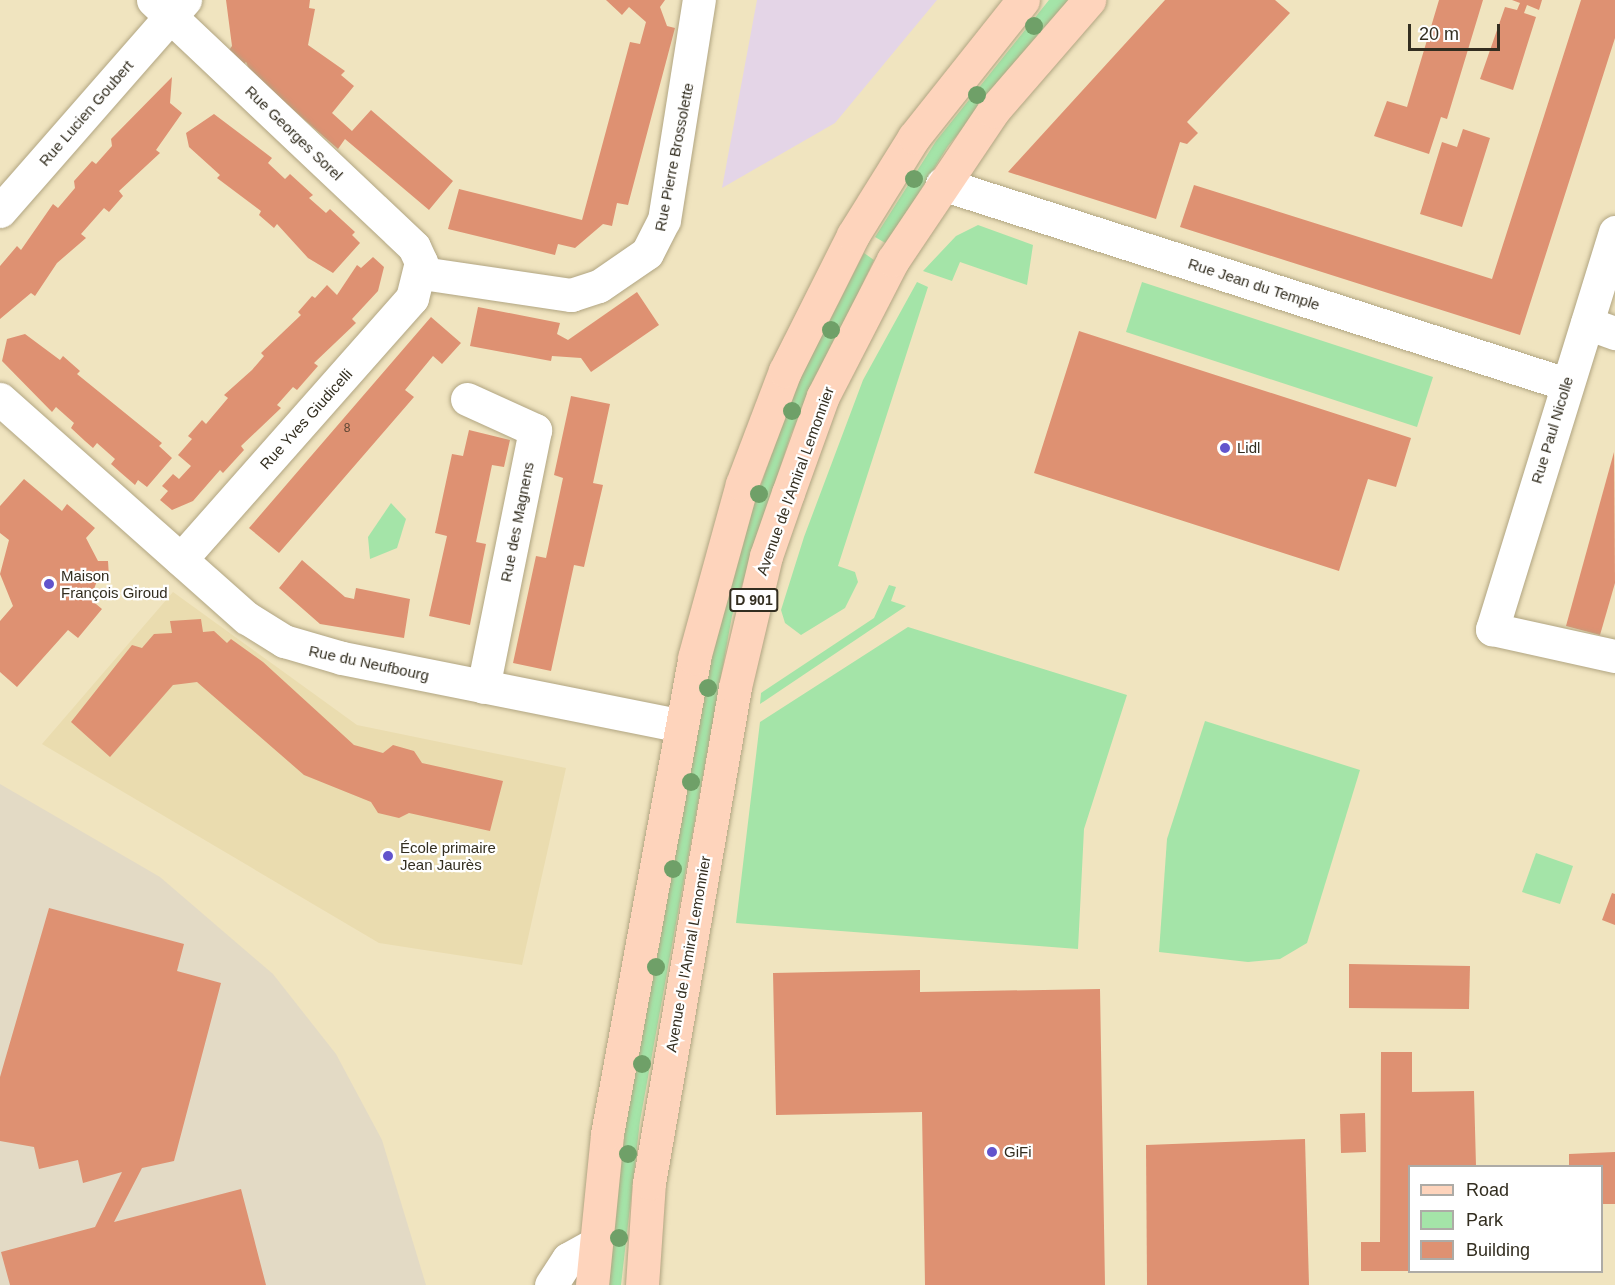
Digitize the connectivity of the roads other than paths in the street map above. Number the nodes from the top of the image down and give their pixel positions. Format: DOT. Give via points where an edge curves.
graph roads {
  1 [pos="699,0"];
  2 [pos="1023,0"];
  3 [pos="1089,0"];
  4 [pos="170,5"];
  5 [pos="942,184"];
  6 [pos="0,211"];
  7 [pos="1615,232"];
  8 [pos="422,273"];
  9 [pos="1601,328"];
  10 [pos="1566,384"];
  11 [pos="0,399"];
  12 [pos="467,399"];
  13 [pos="181,559"];
  14 [pos="1615,656"];
  15 [pos="483,687"];
  16 [pos="681,726"];
  17 [pos="595,1244"];
  18 [pos="551,1285"];
  19 [pos="592,1285"];
  20 [pos="642,1285"];
  1 -- 8 [label="street, Rue Pierre Brossolette" via="664,220 647,253 599,286 571,295"];
  2 -- 16 [label="main road, D 901" via="914,137 853,235 784,371 722,545"];
  3 -- 5 [label="main road, Avenue de l'Amiral Lemonnier / D 901" via="993,111"];
  4 -- 6 [label="street, Rue Lucien Goubert"];
  4 -- 8 [label="street, Rue Georges Sorel" via="414,247"];
  5 -- 10 [label="street, Rue Jean du Temple"];
  5 -- 20 [label="main road, Avenue de l'Amiral Lemonnier / D 901" via="874,295 823,396 766,556 735,687 651,1171"];
  7 -- 9 [label="street, Rue Paul Nicolle"];
  8 -- 13 [label="street, Rue Yves Giudicelli" via="412,298"];
  9 -- 10 [label="street, Rue Paul Nicolle"];
  10 -- 14 [label="street, Rue Paul Nicolle" via="1492,629"];
  11 -- 13 [label="street, Rue du Neufbourg"];
  12 -- 15 [label="street, Rue des Magnens" via="535,430"];
  13 -- 15 [label="street, Rue du Neufbourg" via="247,618 307,651"];
  15 -- 16 [label="street, Rue du Neufbourg"];
  16 -- 17 [label="main road, D 901" via="607,1134"];
  17 -- 18 [label="street" via="568,1259"];
  17 -- 19 [label="main road, D 901"];
}
